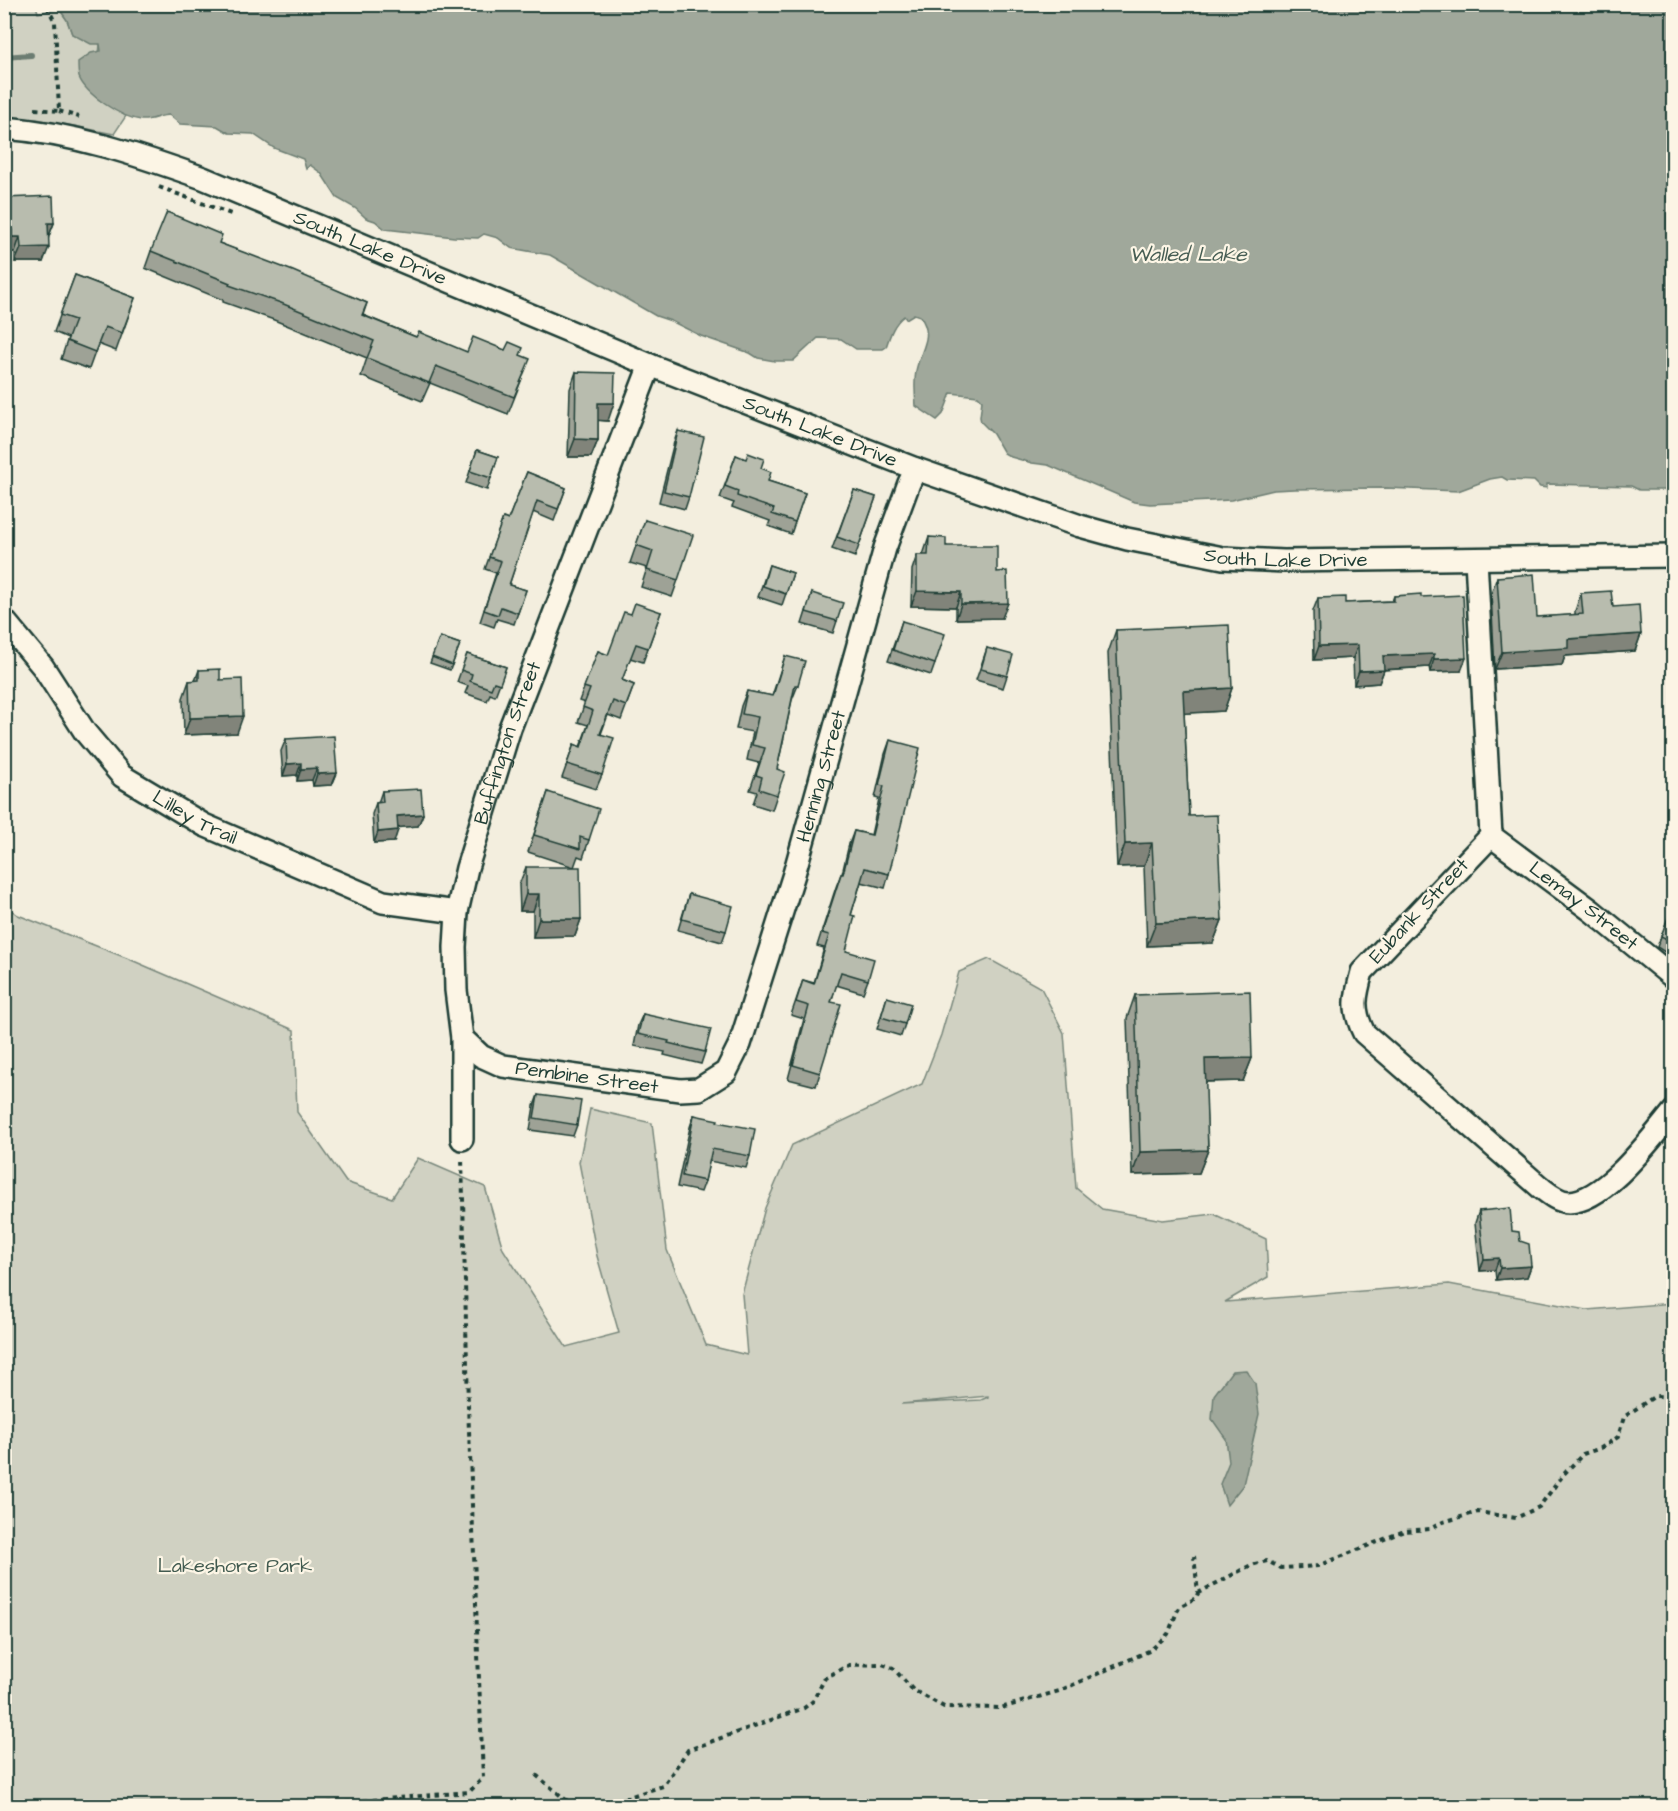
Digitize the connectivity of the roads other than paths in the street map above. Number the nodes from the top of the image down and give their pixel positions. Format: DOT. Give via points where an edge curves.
graph roads {
  1 [pos="4,128"];
  2 [pos="650,365"];
  3 [pos="916,470"];
  4 [pos="1674,556"];
  5 [pos="1476,559"];
  6 [pos="4,620"];
  7 [pos="1491,836"];
  8 [pos="457,912"];
  9 [pos="1674,978"];
  10 [pos="462,1038"];
  11 [pos="716,1078"];
  12 [pos="1674,1111"];
  13 [pos="462,1139"];
  1 -- 2 [label="street, South Lake Drive" via="78,138 203,178"];
  2 -- 3 [label="street, South Lake Drive"];
  2 -- 8 [label="street, Buffington Street" via="510,728 474,842"];
  3 -- 5 [label="street, South Lake Drive" via="1080,526 1195,554 1284,561"];
  3 -- 11 [label="street, Henning Street" via="885,548 794,874 740,1044 726,1072"];
  4 -- 5 [label="street, South Lake Drive"];
  5 -- 7 [label="street"];
  6 -- 8 [label="street, Lilley Trail" via="122,776 204,825 383,902"];
  7 -- 9 [label="street, Lemay Street"];
  7 -- 12 [label="street, Eubank Street" via="1362,972 1355,996 1356,1017 1364,1033 1540,1187 1554,1198 1568,1202 1610,1183"];
  8 -- 10 [label="street, Buffington Street" via="456,990"];
  10 -- 11 [label="street, Pembine Street" via="481,1056 503,1066 680,1090 699,1089"];
  10 -- 13 [label="street, Buffington Street"];
}
